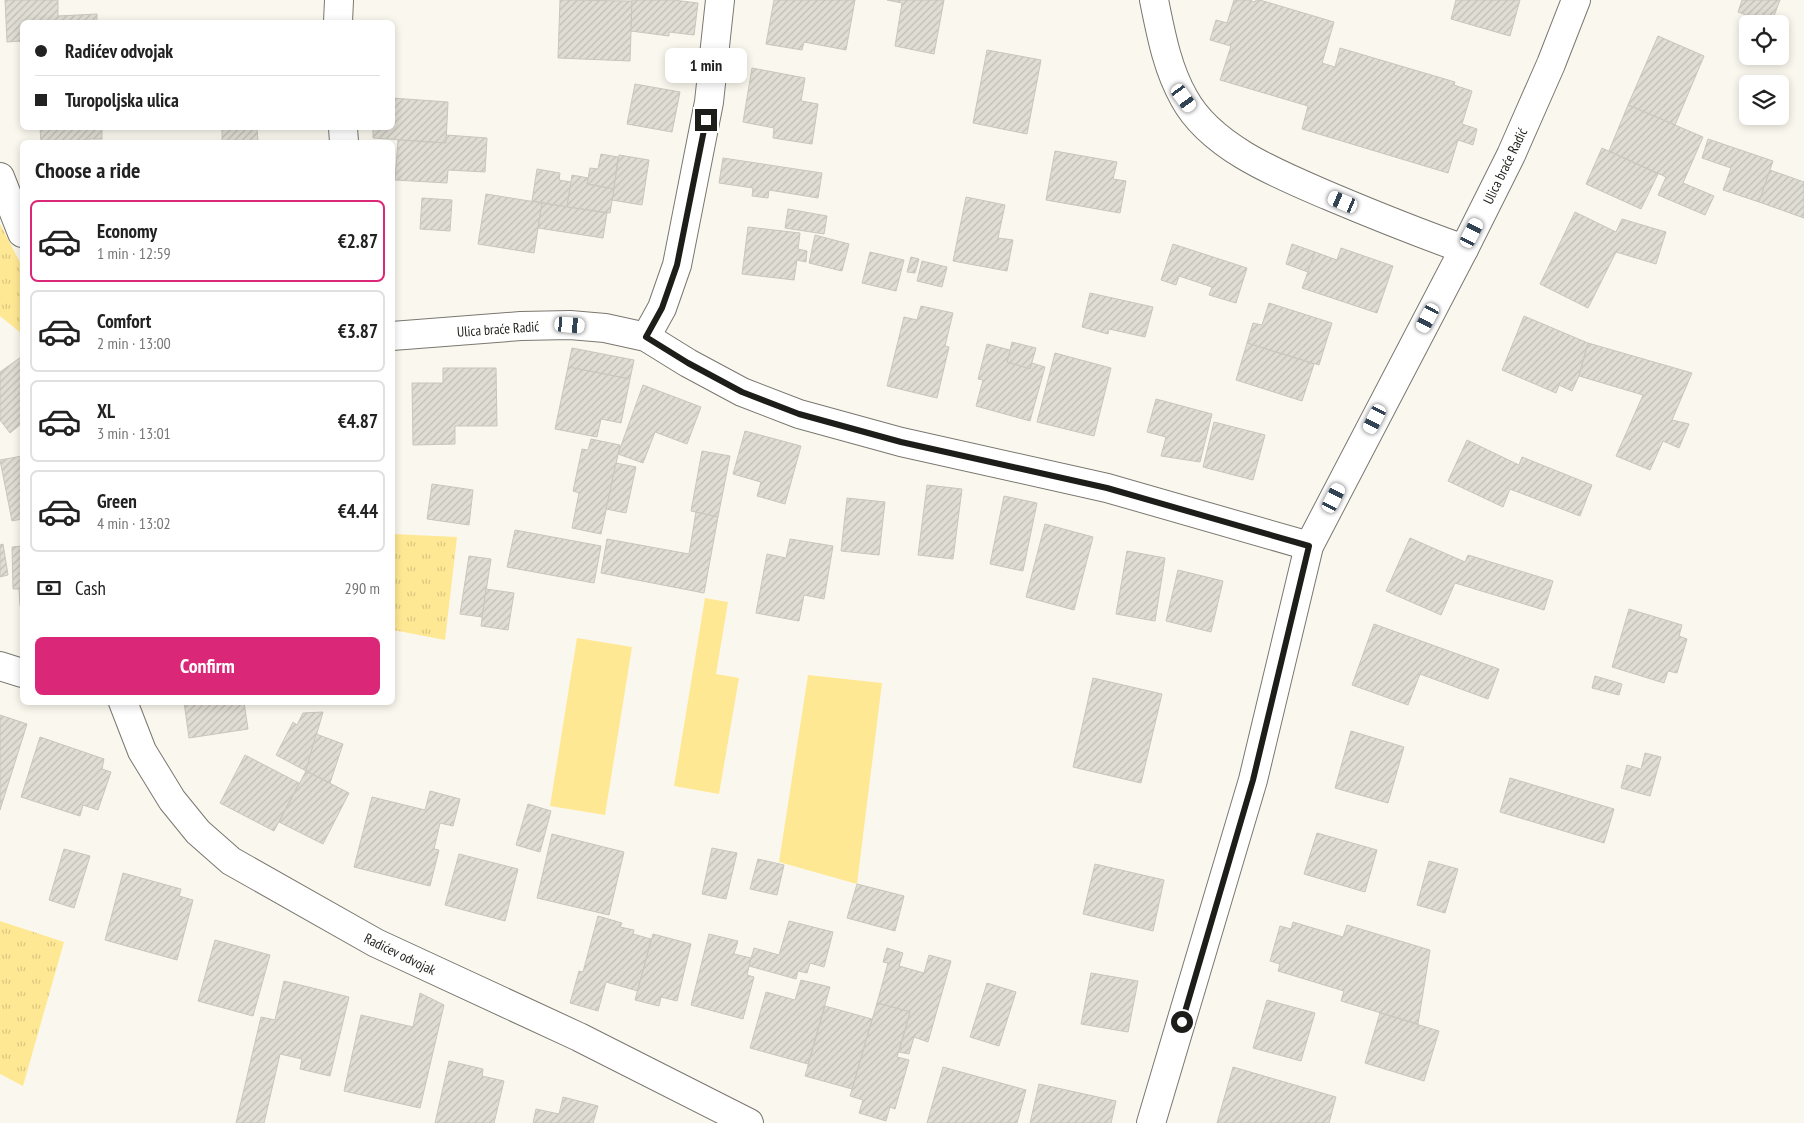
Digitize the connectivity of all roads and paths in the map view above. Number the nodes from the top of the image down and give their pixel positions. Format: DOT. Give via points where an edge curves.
graph roads {
  1 [pos="338,0"];
  2 [pos="720,0"];
  3 [pos="1154,0"];
  4 [pos="1576,0"];
  5 [pos="338,20"];
  6 [pos="0,177"];
  7 [pos="20,228"];
  8 [pos="1464,249"];
  9 [pos="395,336"];
  10 [pos="646,337"];
  11 [pos="1309,546"];
  12 [pos="0,666"];
  13 [pos="20,672"];
  14 [pos="124,705"];
  15 [pos="749,1123"];
  16 [pos="1151,1123"];
  1 -- 5 [label="street"];
  2 -- 10 [label="street" via="709,102 679,255 662,308"];
  3 -- 8 [label="street" via="1162,41 1184,98 1200,120 1233,148 1278,174"];
  4 -- 8 [label="street, Ulica braće Radić" via="1511,155"];
  6 -- 7 [label="street"];
  8 -- 11 [label="street, Ulica braće Radić"];
  9 -- 10 [label="street, Ulica braće Radić" via="570,325"];
  10 -- 11 [label="street, Ulica braće Radić" via="742,392 799,414 901,442 1107,488"];
  11 -- 16 [label="street" via="1253,780"];
  12 -- 13 [label="street"];
  14 -- 15 [label="street, Radićev odvojak" via="142,751 172,800 198,832 231,861 376,943 579,1038"];
}
